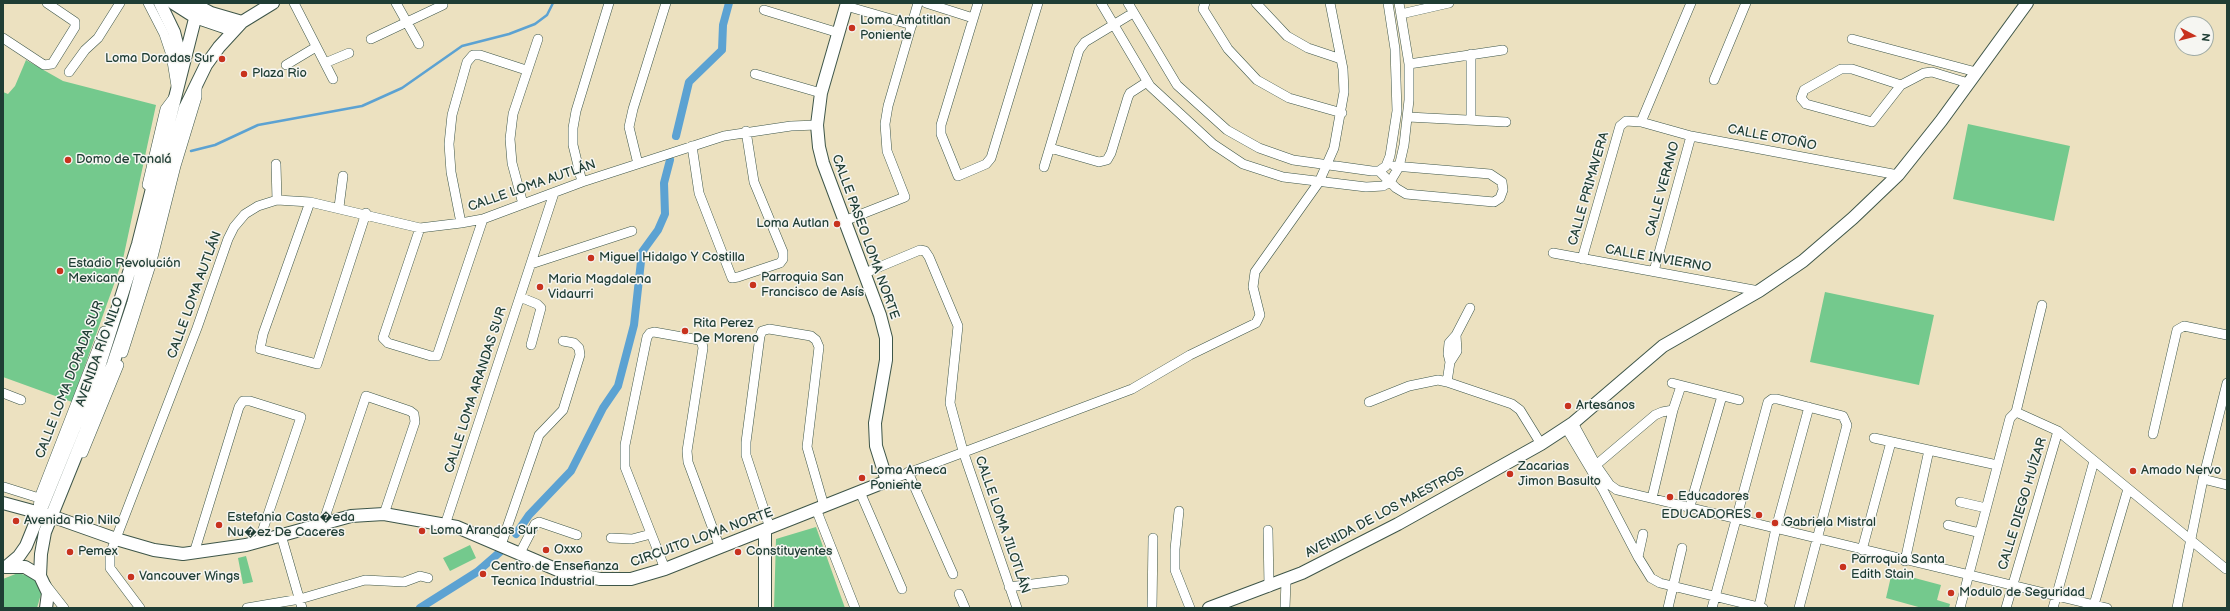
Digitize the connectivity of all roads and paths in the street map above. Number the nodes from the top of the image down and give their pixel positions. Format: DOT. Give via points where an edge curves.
graph roads {
  1 [pos="47,3"];
  2 [pos="120,3"];
  3 [pos="148,3"];
  4 [pos="160,3"];
  5 [pos="173,3"];
  6 [pos="273,3"];
  7 [pos="294,3"];
  8 [pos="396,3"];
  9 [pos="609,3"];
  10 [pos="666,3"];
  11 [pos="918,3"];
  12 [pos="926,3"];
  13 [pos="978,3"];
  14 [pos="1038,3"];
  15 [pos="1101,3"];
  16 [pos="1128,3"];
  17 [pos="1205,3"];
  18 [pos="1256,3"];
  19 [pos="1330,3"];
  20 [pos="1388,3"];
  21 [pos="1399,3"];
  22 [pos="1449,3"];
  23 [pos="1691,3"];
  24 [pos="1746,3"];
  25 [pos="2027,3"];
  26 [pos="847,4"];
  27 [pos="442,5"];
  28 [pos="196,7"];
  29 [pos="764,10"];
  30 [pos="1133,13"];
  31 [pos="1400,14"];
  32 [pos="973,18"];
  33 [pos="407,22"];
  34 [pos="912,25"];
  35 [pos="1113,25"];
  36 [pos="238,26"];
  37 [pos="839,33"];
  38 [pos="3,38"];
  39 [pos="371,39"];
  40 [pos="538,39"];
  41 [pos="1852,39"];
  42 [pos="419,44"];
  43 [pos="316,47"];
  44 [pos="1503,50"];
  45 [pos="349,53"];
  46 [pos="1471,54"];
  47 [pos="1341,59"];
  48 [pos="325,63"];
  49 [pos="1409,64"];
  50 [pos="286,65"];
  51 [pos="182,68"];
  52 [pos="526,70"];
  53 [pos="68,72"];
  54 [pos="1976,72"];
  55 [pos="755,74"];
  56 [pos="333,79"];
  57 [pos="1714,80"];
  58 [pos="1963,81"];
  59 [pos="1147,82"];
  60 [pos="1901,85"];
  61 [pos="175,93"];
  62 [pos="821,93"];
  63 [pos="1342,114"];
  64 [pos="1408,117"];
  65 [pos="1471,120"];
  66 [pos="1506,122"];
  67 [pos="1641,122"];
  68 [pos="817,125"];
  69 [pos="746,131"];
  70 [pos="1691,136"];
  71 [pos="692,146"];
  72 [pos="1050,148"];
  73 [pos="276,164"];
  74 [pos="638,164"];
  75 [pos="1327,165"];
  76 [pos="1044,167"];
  77 [pos="1383,167"];
  78 [pos="1399,167"];
  79 [pos="1898,175"];
  80 [pos="343,176"];
  81 [pos="582,182"];
  82 [pos="1319,182"];
  83 [pos="1390,182"];
  84 [pos="554,193"];
  85 [pos="277,200"];
  86 [pos="310,202"];
  87 [pos="523,204"];
  88 [pos="339,207"];
  89 [pos="366,213"];
  90 [pos="483,219"];
  91 [pos="844,221"];
  92 [pos="461,223"];
  93 [pos="420,228"];
  94 [pos="632,231"];
  95 [pos="1553,253"];
  96 [pos="1582,259"];
  97 [pos="531,264"];
  98 [pos="1654,271"];
  99 [pos="865,273"];
  100 [pos="122,286"];
  101 [pos="1759,291"];
  102 [pos="520,296"];
  103 [pos="2042,305"];
  104 [pos="1470,308"];
  105 [pos="2227,335"];
  106 [pos="563,341"];
  107 [pos="531,345"];
  108 [pos="1447,382"];
  109 [pos="1672,383"];
  110 [pos="2227,383"];
  111 [pos="1681,386"];
  112 [pos="3,393"];
  113 [pos="1722,396"];
  114 [pos="21,400"];
  115 [pos="1739,400"];
  116 [pos="1369,402"];
  117 [pos="1809,407"];
  118 [pos="1673,410"];
  119 [pos="2016,412"];
  120 [pos="1570,426"];
  121 [pos="2058,431"];
  122 [pos="2153,434"];
  123 [pos="1874,438"];
  124 [pos="1891,442"];
  125 [pos="1541,444"];
  126 [pos="1929,450"];
  127 [pos="963,451"];
  128 [pos="2094,460"];
  129 [pos="1596,465"];
  130 [pos="1997,465"];
  131 [pos="908,472"];
  132 [pos="2204,480"];
  133 [pos="887,481"];
  134 [pos="2227,485"];
  135 [pos="4,487"];
  136 [pos="1606,488"];
  137 [pos="2128,489"];
  138 [pos="860,492"];
  139 [pos="39,498"];
  140 [pos="1652,498"];
  141 [pos="1960,502"];
  142 [pos="3,503"];
  143 [pos="1690,506"];
  144 [pos="820,507"];
  145 [pos="1986,508"];
  146 [pos="1179,511"];
  147 [pos="39,512"];
  148 [pos="384,514"];
  149 [pos="51,516"];
  150 [pos="1736,518"];
  151 [pos="323,523"];
  152 [pos="445,525"];
  153 [pos="1948,525"];
  154 [pos="1776,528"];
  155 [pos="768,529"];
  156 [pos="1268,530"];
  157 [pos="651,534"];
  158 [pos="1643,534"];
  159 [pos="1980,534"];
  160 [pos="281,535"];
  161 [pos="577,535"];
  162 [pos="611,538"];
  163 [pos="1153,538"];
  164 [pos="116,539"];
  165 [pos="1817,539"];
  166 [pos="259,541"];
  167 [pos="2191,541"];
  168 [pos="501,545"];
  169 [pos="720,548"];
  170 [pos="1682,548"];
  171 [pos="1862,550"];
  172 [pos="194,553"];
  173 [pos="520,553"];
  174 [pos="1638,557"];
  175 [pos="1905,561"];
  176 [pos="4,567"];
  177 [pos="665,569"];
  178 [pos="2226,569"];
  179 [pos="953,574"];
  180 [pos="1969,575"];
  181 [pos="428,578"];
  182 [pos="43,580"];
  183 [pos="1064,580"];
  184 [pos="1286,581"];
  185 [pos="1009,586"];
  186 [pos="1674,586"];
  187 [pos="2012,586"];
  188 [pos="1268,587"];
  189 [pos="902,589"];
  190 [pos="959,594"];
  191 [pos="2056,595"];
  192 [pos="1715,597"];
  193 [pos="301,604"];
  194 [pos="2093,606"];
  195 [pos="46,608"];
  196 [pos="64,608"];
  197 [pos="140,608"];
  198 [pos="247,608"];
  199 [pos="765,608"];
  200 [pos="855,608"];
  201 [pos="965,608"];
  202 [pos="1017,608"];
  203 [pos="1152,608"];
  204 [pos="1190,608"];
  205 [pos="1209,608"];
  206 [pos="1285,608"];
  207 [pos="1668,608"];
  208 [pos="1712,608"];
  209 [pos="1761,608"];
  210 [pos="1799,608"];
  211 [pos="1960,608"];
  212 [pos="2006,608"];
  213 [pos="2053,608"];
  214 [pos="2107,608"];
  215 [pos="2178,608"];
  1 -- 38 [label="street" via="75,22 75,27 48,66"];
  2 -- 53 [label="street" via="98,38"];
  3 -- 61 [label="street" via="164,34 171,56"];
  4 -- 51 [label="street" via="174,32"];
  5 -- 28 [label="street"];
  6 -- 36 [label="street, AVENIDA RÍO NILO"];
  7 -- 43 [label="street"];
  8 -- 33 [label="street"];
  9 -- 81 [label="street" via="573,128 573,145"];
  10 -- 74 [label="street" via="629,127"];
  11 -- 34 [label="street"];
  12 -- 32 [label="street"];
  13 -- 32 [label="street"];
  14 -- 32 [label="street" via="989,162 958,176 941,134 941,126"];
  15 -- 35 [label="street"];
  16 -- 30 [label="street"];
  17 -- 63 [label="street" via="1203,9 1228,49 1257,80 1289,98"];
  18 -- 47 [label="street" via="1287,36 1308,48"];
  19 -- 47 [label="street, CIRCUITO LOMA NORTE"];
  20 -- 77 [label="street" via="1398,81 1394,139"];
  21 -- 31 [label="street"];
  22 -- 31 [label="street"];
  23 -- 67 [label="street"];
  24 -- 57 [label="street"];
  25 -- 54 [label="street, AVENIDA DE LOS MAESTROS"];
  26 -- 34 [label="street"];
  26 -- 37 [label="street, CALLE PASEO LOMA NORTE"];
  27 -- 33 [label="street"];
  28 -- 36 [label="street" via="226,18"];
  28 -- 51 [label="street, AVENIDA RÍO NILO"];
  29 -- 37 [label="street"];
  30 -- 35 [label="street"];
  30 -- 75 [label="street" via="1178,85 1227,130 1259,148 1292,160"];
  31 -- 49 [label="street"];
  33 -- 39 [label="street"];
  33 -- 42 [label="street"];
  34 -- 91 [label="street" via="885,124 887,151 905,197"];
  35 -- 59 [label="street"];
  35 -- 72 [label="street" via="1084,42 1079,50"];
  36 -- 149 [label="street, AVENIDA RÍO NILO" via="206,65 185,108 145,261 115,356"];
  37 -- 62 [label="street, CALLE PASEO LOMA NORTE"];
  40 -- 52 [label="street"];
  41 -- 54 [label="street"];
  43 -- 48 [label="street"];
  43 -- 50 [label="street"];
  44 -- 46 [label="street"];
  45 -- 48 [label="street"];
  46 -- 49 [label="street"];
  46 -- 65 [label="street"];
  47 -- 63 [label="street, CIRCUITO LOMA NORTE" via="1344,92"];
  48 -- 56 [label="street"];
  49 -- 64 [label="street"];
  51 -- 61 [label="street, AVENIDA RÍO NILO"];
  52 -- 87 [label="street" via="513,114 510,139 512,163"];
  52 -- 92 [label="street" via="480,55 473,55 467,62 452,115 449,144 451,172"];
  54 -- 58 [label="street, AVENIDA DE LOS MAESTROS"];
  55 -- 62 [label="street"];
  58 -- 60 [label="street" via="1928,72"];
  58 -- 79 [label="street, AVENIDA DE LOS MAESTROS" via="1941,122"];
  59 -- 72 [label="street" via="1130,93 1107,160 1099,162"];
  59 -- 82 [label="street" via="1171,107 1214,144 1243,164 1283,177"];
  60 -- 60 [label="street" via="1852,69 1841,69 1804,90 1801,98 1806,104 1872,122"];
  61 -- 100 [label="street, AVENIDA RÍO NILO" via="138,244"];
  62 -- 68 [label="street, CALLE PASEO LOMA NORTE"];
  63 -- 75 [label="street, CIRCUITO LOMA NORTE"];
  64 -- 65 [label="street"];
  64 -- 78 [label="street"];
  65 -- 66 [label="street"];
  67 -- 70 [label="street, CALLE OTOÑO"];
  67 -- 96 [label="street, CALLE PRIMAVERA" via="1626,121 1620,126"];
  68 -- 69 [label="street, CALLE LOMA AUTLÁN"];
  68 -- 91 [label="street, CALLE PASEO LOMA NORTE" via="823,163"];
  69 -- 71 [label="street, CALLE LOMA AUTLÁN" via="723,132"];
  69 -- 71 [label="street" via="754,182 783,252 783,258 780,262 732,278 699,193"];
  70 -- 79 [label="street, CALLE OTOÑO"];
  70 -- 98 [label="street, CALLE VERANO"];
  71 -- 74 [label="street, CALLE LOMA AUTLÁN"];
  72 -- 76 [label="street"];
  73 -- 85 [label="street"];
  74 -- 81 [label="street, CALLE LOMA AUTLÁN"];
  75 -- 77 [label="street" via="1363,171"];
  75 -- 82 [label="street, CIRCUITO LOMA NORTE"];
  77 -- 78 [label="street"];
  77 -- 83 [label="street"];
  78 -- 83 [label="street"];
  78 -- 83 [label="street" via="1490,174 1502,182 1503,190 1500,198 1494,202 1406,194"];
  79 -- 101 [label="street, AVENIDA DE LOS MAESTROS" via="1803,261"];
  80 -- 88 [label="street"];
  81 -- 84 [label="street, CALLE LOMA AUTLÁN"];
  82 -- 83 [label="street" via="1377,187"];
  82 -- 127 [label="street, CIRCUITO LOMA NORTE" via="1255,272 1252,287 1260,315 1256,323 1190,355 1132,388"];
  84 -- 87 [label="street, CALLE LOMA AUTLÁN"];
  84 -- 97 [label="street, CALLE LOMA ARANDAS SUR"];
  85 -- 86 [label="street, CALLE LOMA AUTLÁN"];
  85 -- 164 [label="street, CALLE LOMA AUTLÁN" via="258,206 246,214 234,227 228,239 197,328"];
  86 -- 88 [label="street, CALLE LOMA AUTLÁN"];
  86 -- 89 [label="street" via="260,349 317,364"];
  87 -- 90 [label="street, CALLE LOMA AUTLÁN"];
  88 -- 89 [label="street, CALLE LOMA AUTLÁN"];
  89 -- 93 [label="street, CALLE LOMA AUTLÁN"];
  90 -- 92 [label="street, CALLE LOMA AUTLÁN"];
  90 -- 93 [label="street" via="437,356 388,343 383,338"];
  91 -- 99 [label="street, CALLE PASEO LOMA NORTE"];
  92 -- 93 [label="street, CALLE LOMA AUTLÁN"];
  94 -- 97 [label="street"];
  95 -- 96 [label="street, CALLE INVIERNO"];
  96 -- 98 [label="street, CALLE INVIERNO"];
  97 -- 102 [label="street, CALLE LOMA ARANDAS SUR"];
  98 -- 101 [label="street, CALLE INVIERNO"];
  99 -- 127 [label="street, CALLE LOMA JILOTLÁN" via="920,250 925,251 958,326 950,403"];
  99 -- 133 [label="street, CALLE PASEO LOMA NORTE" via="886,338 886,360 875,423 876,446"];
  100 -- 139 [label="street, CALLE LOMA DORADA SUR"];
  100 -- 147 [label="street, AVENIDA RÍO NILO" via="99,367"];
  101 -- 120 [label="street, AVENIDA DE LOS MAESTROS" via="1662,346"];
  102 -- 107 [label="street" via="541,308"];
  102 -- 152 [label="street, CALLE LOMA ARANDAS SUR"];
  103 -- 119 [label="street"];
  104 -- 108 [label="street" via="1449,343"];
  105 -- 122 [label="street" via="2184,326 2176,330"];
  106 -- 168 [label="street" via="574,343 579,348 580,355 563,410 539,435"];
  108 -- 116 [label="street" via="1438,380 1409,386"];
  108 -- 125 [label="street" via="1512,404 1520,410"];
  109 -- 111 [label="street"];
  110 -- 132 [label="street"];
  111 -- 113 [label="street"];
  111 -- 118 [label="street"];
  112 -- 114 [label="street"];
  113 -- 115 [label="street"];
  113 -- 143 [label="street"];
  117 -- 150 [label="street" via="1772,398 1768,402"];
  117 -- 154 [label="street"];
  117 -- 165 [label="street" via="1843,416 1847,425"];
  118 -- 129 [label="street" via="1655,415"];
  118 -- 140 [label="street"];
  119 -- 121 [label="street"];
  119 -- 130 [label="street" via="2010,418"];
  120 -- 125 [label="street, AVENIDA DE LOS MAESTROS"];
  120 -- 129 [label="street"];
  120 -- 136 [label="street"];
  121 -- 128 [label="street"];
  121 -- 187 [label="street, CALLE DIEGO HUÍZAR"];
  123 -- 124 [label="street"];
  124 -- 126 [label="street"];
  124 -- 171 [label="street"];
  125 -- 184 [label="street, AVENIDA DE LOS MAESTROS" via="1398,524"];
  126 -- 130 [label="street"];
  126 -- 175 [label="street"];
  127 -- 131 [label="street, CIRCUITO LOMA NORTE"];
  127 -- 185 [label="street, CALLE LOMA JILOTLÁN"];
  128 -- 137 [label="street"];
  128 -- 191 [label="street"];
  129 -- 136 [label="street"];
  130 -- 145 [label="street"];
  131 -- 133 [label="street, CIRCUITO LOMA NORTE"];
  131 -- 179 [label="street"];
  132 -- 134 [label="street"];
  132 -- 167 [label="street"];
  133 -- 138 [label="street, CIRCUITO LOMA NORTE"];
  135 -- 139 [label="street"];
  136 -- 140 [label="street"];
  136 -- 174 [label="street"];
  137 -- 167 [label="street"];
  137 -- 194 [label="street"];
  138 -- 144 [label="street, CIRCUITO LOMA NORTE"];
  138 -- 189 [label="street"];
  139 -- 147 [label="street, CALLE LOMA DORADA SUR"];
  140 -- 143 [label="street"];
  141 -- 145 [label="street"];
  142 -- 147 [label="street, CIRCUITO LOMA NORTE"];
  143 -- 150 [label="street"];
  144 -- 155 [label="street, CIRCUITO LOMA NORTE"];
  144 -- 155 [label="street" via="807,447 819,347 811,336 769,329 762,331 746,454"];
  144 -- 200 [label="street"];
  145 -- 159 [label="street"];
  146 -- 204 [label="street" via="1175,570"];
  147 -- 149 [label="street, CIRCUITO LOMA NORTE"];
  147 -- 176 [label="street, AVENIDA RÍO NILO" via="26,546 19,556"];
  148 -- 151 [label="street, CIRCUITO LOMA NORTE" via="351,516"];
  148 -- 151 [label="street" via="415,422 414,414 366,396"];
  148 -- 152 [label="street, CIRCUITO LOMA NORTE"];
  149 -- 164 [label="street, CIRCUITO LOMA NORTE"];
  149 -- 182 [label="street, AVENIDA RÍO NILO" via="43,543"];
  150 -- 154 [label="street"];
  150 -- 192 [label="street"];
  151 -- 160 [label="street, CIRCUITO LOMA NORTE"];
  152 -- 168 [label="street, CIRCUITO LOMA NORTE" via="457,527"];
  153 -- 159 [label="street"];
  154 -- 165 [label="street"];
  154 -- 209 [label="street"];
  155 -- 169 [label="street, CIRCUITO LOMA NORTE"];
  155 -- 199 [label="street"];
  156 -- 188 [label="street"];
  157 -- 162 [label="street" via="632,539"];
  157 -- 169 [label="street" via="628,476 625,458 647,337 650,333 699,340 702,343 687,451 688,462"];
  157 -- 177 [label="street"];
  158 -- 174 [label="street"];
  159 -- 180 [label="street"];
  160 -- 166 [label="street, CIRCUITO LOMA NORTE"];
  160 -- 193 [label="street"];
  161 -- 173 [label="street" via="539,522 535,524"];
  163 -- 203 [label="street"];
  164 -- 172 [label="street, CIRCUITO LOMA NORTE" via="154,550"];
  164 -- 197 [label="street, CALLE LOMA AUTLÁN" via="110,554 110,568"];
  165 -- 171 [label="street"];
  165 -- 210 [label="street"];
  166 -- 172 [label="street, CIRCUITO LOMA NORTE"];
  166 -- 172 [label="street" via="301,417 243,401"];
  167 -- 178 [label="street"];
  167 -- 215 [label="street"];
  168 -- 173 [label="street, CIRCUITO LOMA NORTE"];
  169 -- 177 [label="street, CIRCUITO LOMA NORTE"];
  170 -- 186 [label="street"];
  171 -- 175 [label="street"];
  173 -- 177 [label="street, CIRCUITO LOMA NORTE" via="560,571 600,579 631,579"];
  174 -- 186 [label="street" via="1651,578 1656,582"];
  175 -- 180 [label="street"];
  176 -- 182 [label="street" via="25,566"];
  180 -- 187 [label="street"];
  180 -- 211 [label="street"];
  181 -- 193 [label="street" via="420,576 404,582 364,580"];
  182 -- 195 [label="street, AVENIDA RÍO NILO" via="48,593"];
  182 -- 196 [label="street"];
  183 -- 185 [label="street"];
  184 -- 188 [label="street, AVENIDA DE LOS MAESTROS"];
  184 -- 206 [label="street"];
  185 -- 202 [label="street, CALLE LOMA JILOTLÁN"];
  186 -- 192 [label="street"];
  186 -- 207 [label="street"];
  187 -- 191 [label="street"];
  187 -- 212 [label="street, CALLE DIEGO HUÍZAR"];
  188 -- 205 [label="street, AVENIDA DE LOS MAESTROS"];
  190 -- 201 [label="street"];
  191 -- 194 [label="street"];
  191 -- 213 [label="street"];
  192 -- 208 [label="street"];
  192 -- 209 [label="street"];
  193 -- 198 [label="street"];
  194 -- 214 [label="street"];
}
